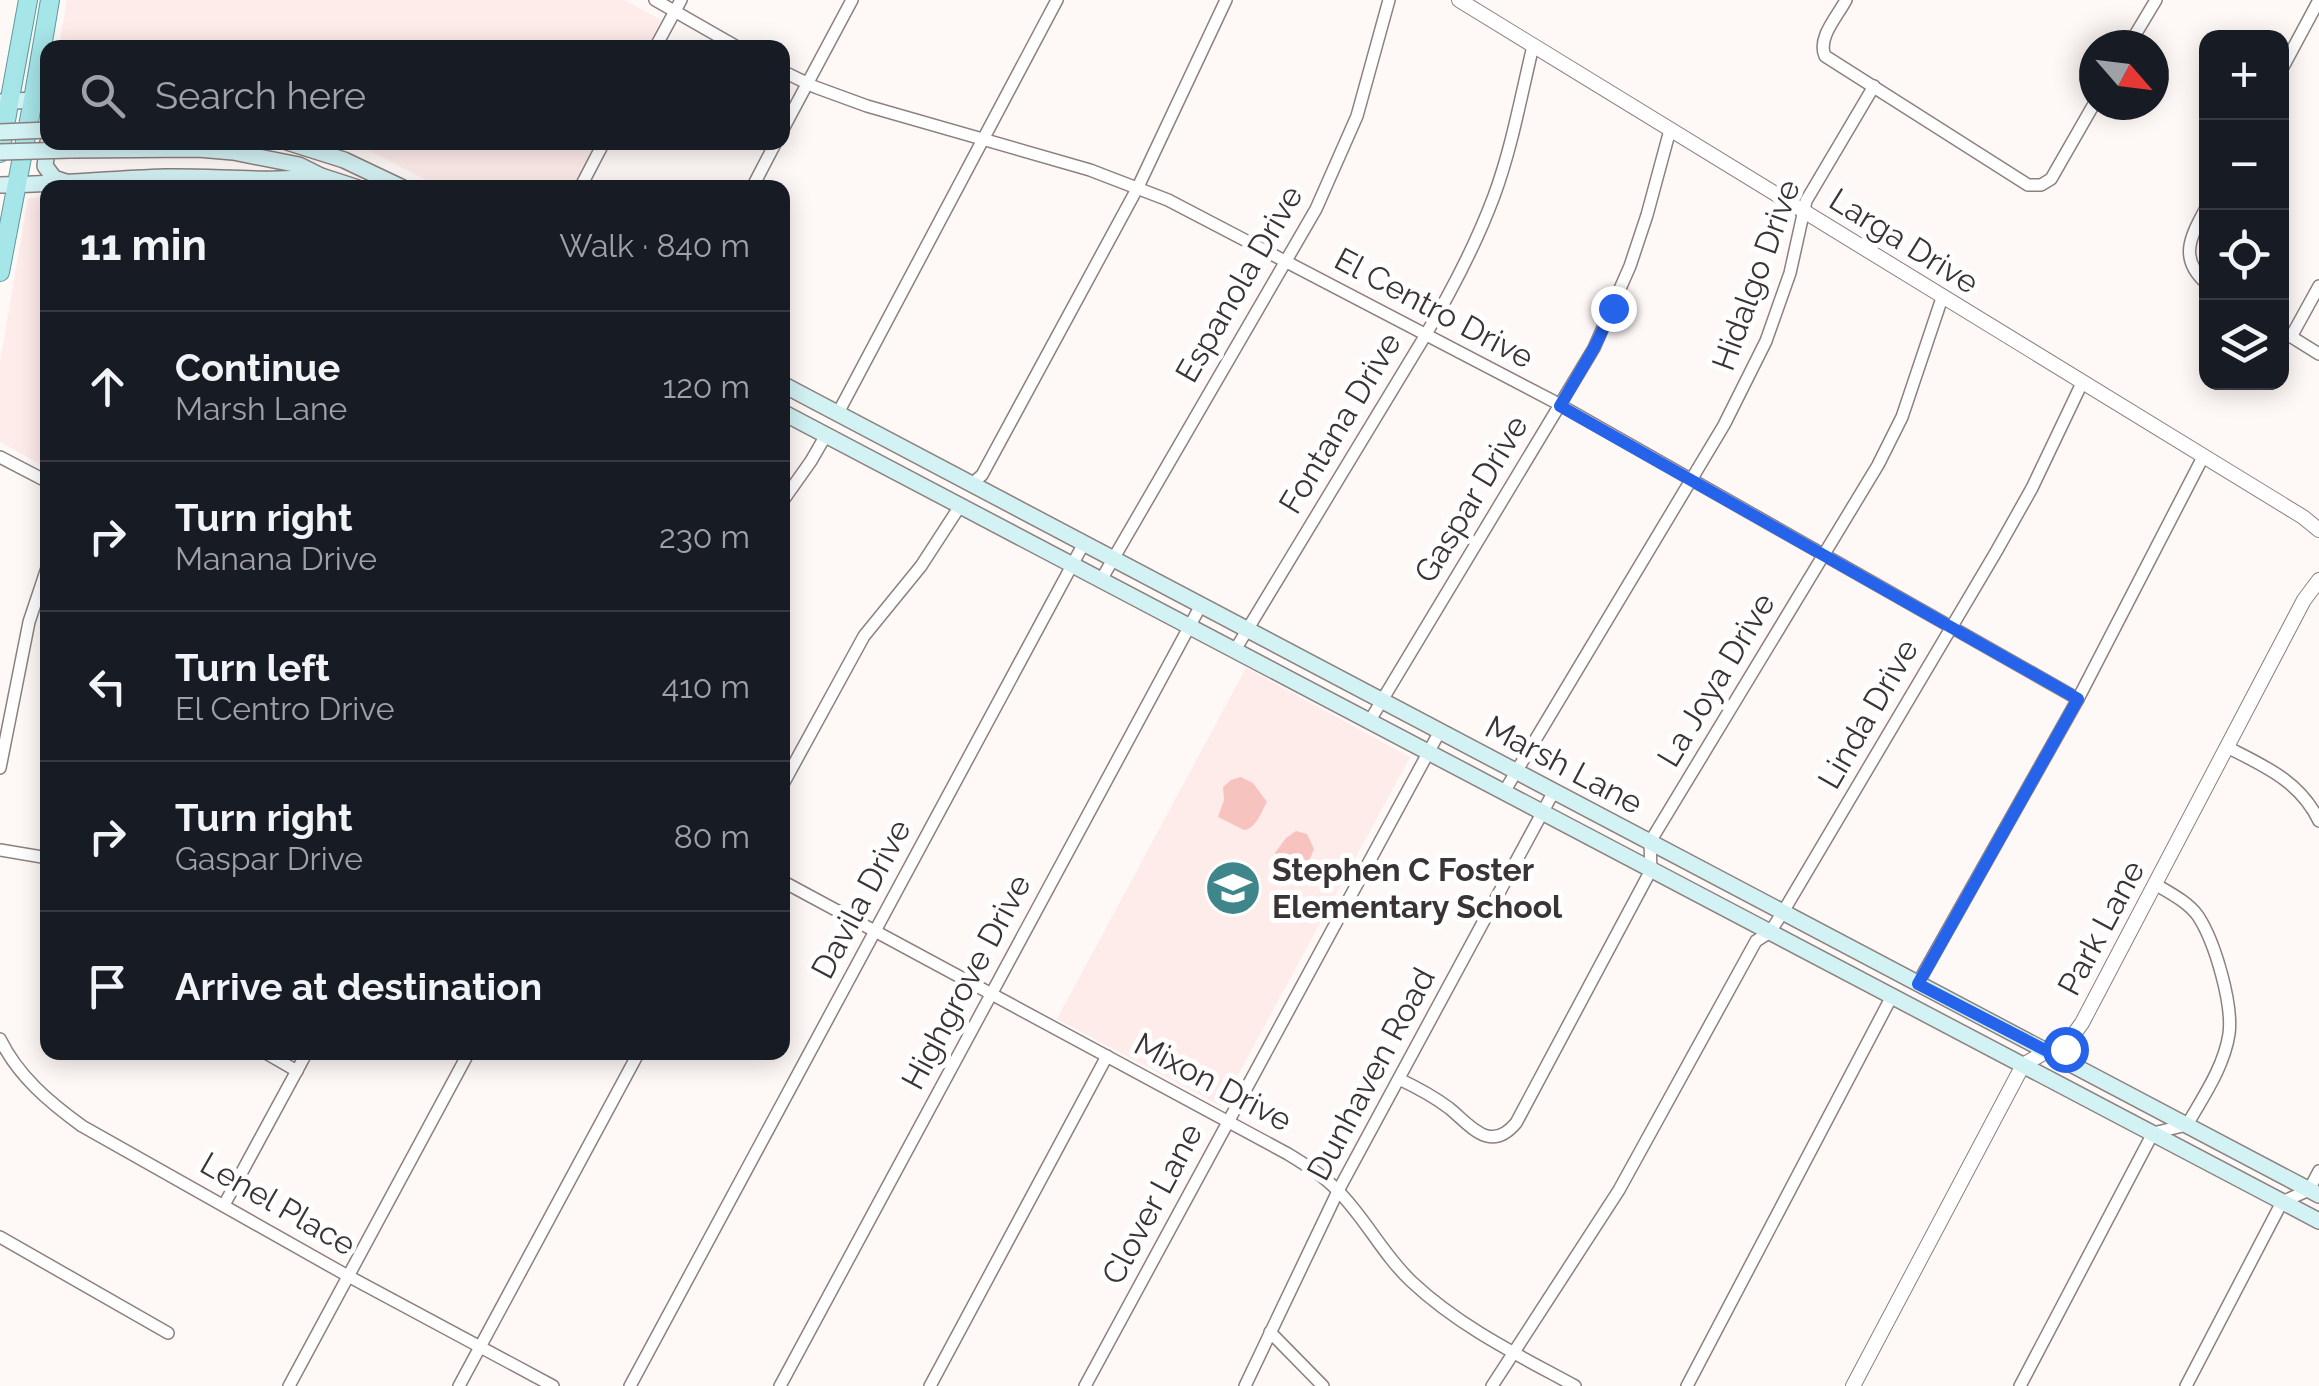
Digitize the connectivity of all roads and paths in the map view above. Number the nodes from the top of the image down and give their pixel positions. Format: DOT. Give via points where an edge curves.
graph roads {
  1 [pos="28,0"];
  2 [pos="50,0"];
  3 [pos="655,0"];
  4 [pos="852,0"];
  5 [pos="1056,0"];
  6 [pos="1226,0"];
  7 [pos="1390,0"];
  8 [pos="1459,0"];
  9 [pos="1846,0"];
  10 [pos="2156,0"];
  11 [pos="2318,0"];
  12 [pos="678,6"];
  13 [pos="2138,30"];
  14 [pos="46,40"];
  15 [pos="659,40"];
  16 [pos="727,40"];
  17 [pos="1533,46"];
  18 [pos="2289,56"];
  19 [pos="790,75"];
  20 [pos="808,84"];
  21 [pos="1874,86"];
  22 [pos="40,100"];
  23 [pos="5,101"];
  24 [pos="790,116"];
  25 [pos="2084,120"];
  26 [pos="40,130"];
  27 [pos="1670,130"];
  28 [pos="0,132"];
  29 [pos="983,139"];
  30 [pos="47,150"];
  31 [pos="71,150"];
  32 [pos="216,150"];
  33 [pos="312,150"];
  34 [pos="331,150"];
  35 [pos="600,150"];
  36 [pos="772,150"];
  37 [pos="0,153"];
  38 [pos="344,160"];
  39 [pos="321,176"];
  40 [pos="60,180"];
  41 [pos="125,180"];
  42 [pos="296,180"];
  43 [pos="296,180"];
  44 [pos="333,180"];
  45 [pos="386,180"];
  46 [pos="584,180"];
  47 [pos="756,180"];
  48 [pos="8,184"];
  49 [pos="40,184"];
  50 [pos="1138,187"];
  51 [pos="1806,212"];
  52 [pos="2199,221"];
  53 [pos="1286,261"];
  54 [pos="0,272"];
  55 [pos="2199,275"];
  56 [pos="2319,286"];
  57 [pos="1942,298"];
  58 [pos="2289,330"];
  59 [pos="1426,334"];
  60 [pos="2289,336"];
  61 [pos="2319,354"];
  62 [pos="2082,383"];
  63 [pos="790,388"];
  64 [pos="1560,406"];
  65 [pos="838,413"];
  66 [pos="790,416"];
  67 [pos="826,435"];
  68 [pos="0,457"];
  69 [pos="2203,457"];
  70 [pos="40,478"];
  71 [pos="1691,480"];
  72 [pos="972,484"];
  73 [pos="790,491"];
  74 [pos="960,506"];
  75 [pos="2319,530"];
  76 [pos="1084,543"];
  77 [pos="1824,554"];
  78 [pos="1113,559"];
  79 [pos="1072,565"];
  80 [pos="1101,580"];
  81 [pos="2319,580"];
  82 [pos="40,590"];
  83 [pos="1201,605"];
  84 [pos="1189,626"];
  85 [pos="1952,627"];
  86 [pos="1247,630"];
  87 [pos="1235,650"];
  88 [pos="2078,699"];
  89 [pos="1381,700"];
  90 [pos="1370,722"];
  91 [pos="1440,731"];
  92 [pos="2227,747"];
  93 [pos="1428,752"];
  94 [pos="0,768"];
  95 [pos="790,771"];
  96 [pos="1515,771"];
  97 [pos="1504,792"];
  98 [pos="1554,792"];
  99 [pos="1542,812"];
  100 [pos="2319,822"];
  101 [pos="1650,842"];
  102 [pos="0,850"];
  103 [pos="40,857"];
  104 [pos="1651,870"];
  105 [pos="2155,884"];
  106 [pos="790,885"];
  107 [pos="1784,912"];
  108 [pos="876,931"];
  109 [pos="1770,932"];
  110 [pos="1882,964"];
  111 [pos="1918,984"];
  112 [pos="991,993"];
  113 [pos="1892,996"];
  114 [pos="1930,1016"];
  115 [pos="2014,1034"];
  116 [pos="0,1039"];
  117 [pos="2058,1052"];
  118 [pos="1107,1056"];
  119 [pos="279,1060"];
  120 [pos="302,1060"];
  121 [pos="465,1060"];
  122 [pos="635,1060"];
  123 [pos="2023,1065"];
  124 [pos="297,1070"];
  125 [pos="1399,1079"];
  126 [pos="2067,1088"];
  127 [pos="2144,1102"];
  128 [pos="1228,1121"];
  129 [pos="2187,1125"];
  130 [pos="2152,1134"];
  131 [pos="2198,1157"];
  132 [pos="2319,1171"];
  133 [pos="1338,1191"];
  134 [pos="2314,1192"];
  135 [pos="2282,1202"];
  136 [pos="224,1205"];
  137 [pos="2319,1221"];
  138 [pos="0,1237"];
  139 [pos="348,1276"];
  140 [pos="1270,1332"];
  141 [pos="168,1333"];
  142 [pos="480,1347"];
  143 [pos="1514,1353"];
  144 [pos="289,1386"];
  145 [pos="459,1386"];
  146 [pos="553,1386"];
  147 [pos="630,1386"];
  148 [pos="780,1386"];
  149 [pos="930,1386"];
  150 [pos="1085,1386"];
  151 [pos="1245,1386"];
  152 [pos="1323,1386"];
  153 [pos="1492,1386"];
  154 [pos="1575,1386"];
  155 [pos="1688,1386"];
  156 [pos="1854,1386"];
  157 [pos="2020,1386"];
  158 [pos="2186,1386"];
  1 -- 23 [label="main road"];
  2 -- 14 [label="main road"];
  3 -- 12 [label="street"];
  4 -- 20 [label="street"];
  5 -- 29 [label="street"];
  6 -- 50 [label="street"];
  7 -- 53 [label="street, Espanola Drive" via="1357,116"];
  8 -- 17 [label="street, Larga Drive"];
  9 -- 21 [label="street" via="1822,50"];
  10 -- 13 [label="street"];
  11 -- 18 [label="street"];
  12 -- 15 [label="street"];
  12 -- 16 [label="street"];
  17 -- 27 [label="street, Larga Drive"];
  17 -- 59 [label="street, Fontana Drive" via="1496,192"];
  19 -- 20 [label="street, El Centro Drive"];
  20 -- 24 [label="street"];
  20 -- 29 [label="street, El Centro Drive"];
  21 -- 25 [label="street" via="2028,184 2041,186 2050,178"];
  21 -- 51 [label="street, Hidalgo Drive" via="1806,201"];
  22 -- 23 [label="main road"];
  22 -- 48 [label="main road"];
  23 -- 37 [label="main road"];
  26 -- 28 [label="main road, bridge"];
  27 -- 51 [label="street, Larga Drive"];
  27 -- 64 [label="street, Gaspar Drive" via="1630,266"];
  29 -- 50 [label="street, El Centro Drive"];
  29 -- 65 [label="street"];
  30 -- 40 [label="main road" via="45,166"];
  31 -- 37 [label="main road, bridge"];
  32 -- 39 [label="main road, bridge" via="299,165"];
  33 -- 38 [label="main road"];
  34 -- 38 [label="main road"];
  35 -- 46 [label="street"];
  36 -- 47 [label="street"];
  38 -- 45 [label="main road"];
  39 -- 43 [label="main road"];
  39 -- 44 [label="main road"];
  41 -- 42 [label="main road"];
  48 -- 49 [label="main road"];
  48 -- 54 [label="main road"];
  50 -- 53 [label="street, El Centro Drive"];
  50 -- 72 [label="street"];
  51 -- 57 [label="street, Larga Drive"];
  51 -- 71 [label="street, Hidalgo Drive" via="1766,341"];
  52 -- 55 [label="street" via="2190,252"];
  53 -- 59 [label="street, El Centro Drive"];
  53 -- 78 [label="street, Espanola Drive"];
  56 -- 58 [label="street"];
  57 -- 62 [label="street, Larga Drive"];
  57 -- 77 [label="street, La Joya Drive" via="1902,417"];
  59 -- 64 [label="street, El Centro Drive"];
  59 -- 86 [label="street, Fontana Drive"];
  60 -- 61 [label="street"];
  62 -- 69 [label="street, Larga Drive"];
  62 -- 85 [label="street, Linda Drive" via="2032,488"];
  63 -- 65 [label="main road, Marsh Lane"];
  64 -- 71 [label="street, El Centro Drive"];
  64 -- 89 [label="street, Gaspar Drive"];
  65 -- 67 [label="main road"];
  65 -- 72 [label="main road, Marsh Lane"];
  66 -- 67 [label="main road, Marsh Lane"];
  67 -- 73 [label="street"];
  67 -- 74 [label="main road, Marsh Lane"];
  68 -- 70 [label="street"];
  69 -- 75 [label="street, Larga Drive"];
  69 -- 88 [label="street"];
  71 -- 77 [label="street, El Centro Drive"];
  71 -- 96 [label="street, Hidalgo Drive"];
  72 -- 74 [label="main road"];
  72 -- 76 [label="main road, Marsh Lane"];
  74 -- 79 [label="main road, Marsh Lane"];
  74 -- 95 [label="street" via="864,636"];
  76 -- 78 [label="main road, Marsh Lane"];
  76 -- 79 [label="street, Davila Drive"];
  77 -- 85 [label="street, El Centro Drive"];
  77 -- 101 [label="street, La Joya Drive"];
  78 -- 80 [label="street, Espanola Drive"];
  78 -- 83 [label="main road, Marsh Lane"];
  79 -- 80 [label="main road, Marsh Lane"];
  79 -- 108 [label="street, Davila Drive"];
  80 -- 84 [label="main road, Marsh Lane"];
  81 -- 92 [label="street, Park Lane"];
  82 -- 94 [label="street"];
  83 -- 84 [label="street, Highgrove Drive"];
  83 -- 86 [label="main road, Marsh Lane"];
  84 -- 87 [label="main road, Marsh Lane"];
  84 -- 112 [label="street, Highgrove Drive"];
  85 -- 88 [label="street, El Centro Drive"];
  85 -- 107 [label="street, Linda Drive"];
  86 -- 87 [label="street, Fontana Drive"];
  86 -- 89 [label="main road, Marsh Lane"];
  87 -- 90 [label="main road, Marsh Lane"];
  88 -- 111 [label="street"];
  89 -- 90 [label="street, Gaspar Drive"];
  89 -- 91 [label="main road, Marsh Lane"];
  90 -- 93 [label="main road, Marsh Lane"];
  91 -- 93 [label="street, Clover Lane"];
  91 -- 96 [label="main road, Marsh Lane"];
  92 -- 100 [label="street" via="2288,781"];
  92 -- 105 [label="street, Park Lane"];
  93 -- 97 [label="main road, Marsh Lane"];
  93 -- 128 [label="street, Clover Lane"];
  96 -- 97 [label="street, Hidalgo Drive"];
  96 -- 98 [label="main road, Marsh Lane"];
  97 -- 99 [label="main road, Marsh Lane"];
  98 -- 99 [label="street, Dunhaven Road"];
  98 -- 101 [label="main road, Marsh Lane"];
  99 -- 104 [label="main road, Marsh Lane"];
  99 -- 125 [label="street, Dunhaven Road"];
  101 -- 104 [label="street"];
  101 -- 107 [label="main road, Marsh Lane"];
  102 -- 103 [label="street"];
  104 -- 109 [label="main road, Marsh Lane"];
  104 -- 125 [label="street" via="1510,1131 1491,1137 1476,1132"];
  105 -- 117 [label="street, Park Lane" via="2082,1023"];
  105 -- 129 [label="street" via="2198,915 2230,1010 2218,1070"];
  106 -- 108 [label="street, Mixon Drive"];
  107 -- 109 [label="street, Linda Drive"];
  107 -- 110 [label="main road, Marsh Lane"];
  108 -- 112 [label="street, Mixon Drive"];
  108 -- 147 [label="street, Davila Drive"];
  109 -- 113 [label="main road, Marsh Lane"];
  109 -- 143 [label="street, Linda Drive" via="1756,941 1635,1162"];
  110 -- 111 [label="main road, Marsh Lane"];
  110 -- 113 [label="main road"];
  111 -- 113 [label="main road"];
  111 -- 114 [label="main road"];
  111 -- 115 [label="main road, Marsh Lane"];
  112 -- 118 [label="street, Mixon Drive"];
  112 -- 148 [label="street, Highgrove Drive"];
  113 -- 114 [label="main road, Marsh Lane"];
  113 -- 155 [label="street"];
  114 -- 123 [label="main road, Marsh Lane"];
  115 -- 117 [label="main road, Marsh Lane"];
  115 -- 123 [label="main road"];
  116 -- 136 [label="street, Lenel Place" via="55,1106"];
  117 -- 123 [label="street, Park Lane"];
  117 -- 126 [label="main road"];
  117 -- 127 [label="main road, Marsh Lane"];
  118 -- 128 [label="street, Mixon Drive"];
  118 -- 149 [label="street"];
  119 -- 124 [label="street"];
  120 -- 124 [label="street"];
  121 -- 139 [label="street"];
  122 -- 142 [label="street"];
  123 -- 126 [label="main road, Marsh Lane"];
  123 -- 156 [label="street"];
  124 -- 136 [label="street"];
  125 -- 133 [label="street, Dunhaven Road"];
  126 -- 130 [label="main road, Marsh Lane"];
  127 -- 129 [label="main road, Marsh Lane"];
  127 -- 130 [label="main road"];
  128 -- 133 [label="street, Mixon Drive"];
  128 -- 150 [label="street, Clover Lane"];
  129 -- 130 [label="street"];
  129 -- 131 [label="main road"];
  129 -- 134 [label="main road, Marsh Lane"];
  130 -- 131 [label="main road, Marsh Lane"];
  130 -- 157 [label="street"];
  131 -- 135 [label="main road, Marsh Lane"];
  132 -- 134 [label="street"];
  133 -- 140 [label="street, Dunhaven Road"];
  133 -- 143 [label="street, Mixon Drive" via="1408,1278 1466,1326"];
  134 -- 135 [label="street"];
  135 -- 137 [label="main road, Marsh Lane"];
  135 -- 158 [label="street"];
  136 -- 139 [label="street, Lenel Place"];
  138 -- 141 [label="street"];
  139 -- 142 [label="street, Lenel Place"];
  139 -- 144 [label="street"];
  140 -- 151 [label="street, Dunhaven Road"];
  140 -- 152 [label="street"];
  142 -- 145 [label="street"];
  142 -- 146 [label="street, Lenel Place"];
  143 -- 153 [label="street, Linda Drive"];
  143 -- 154 [label="street, Mixon Drive"];
}
